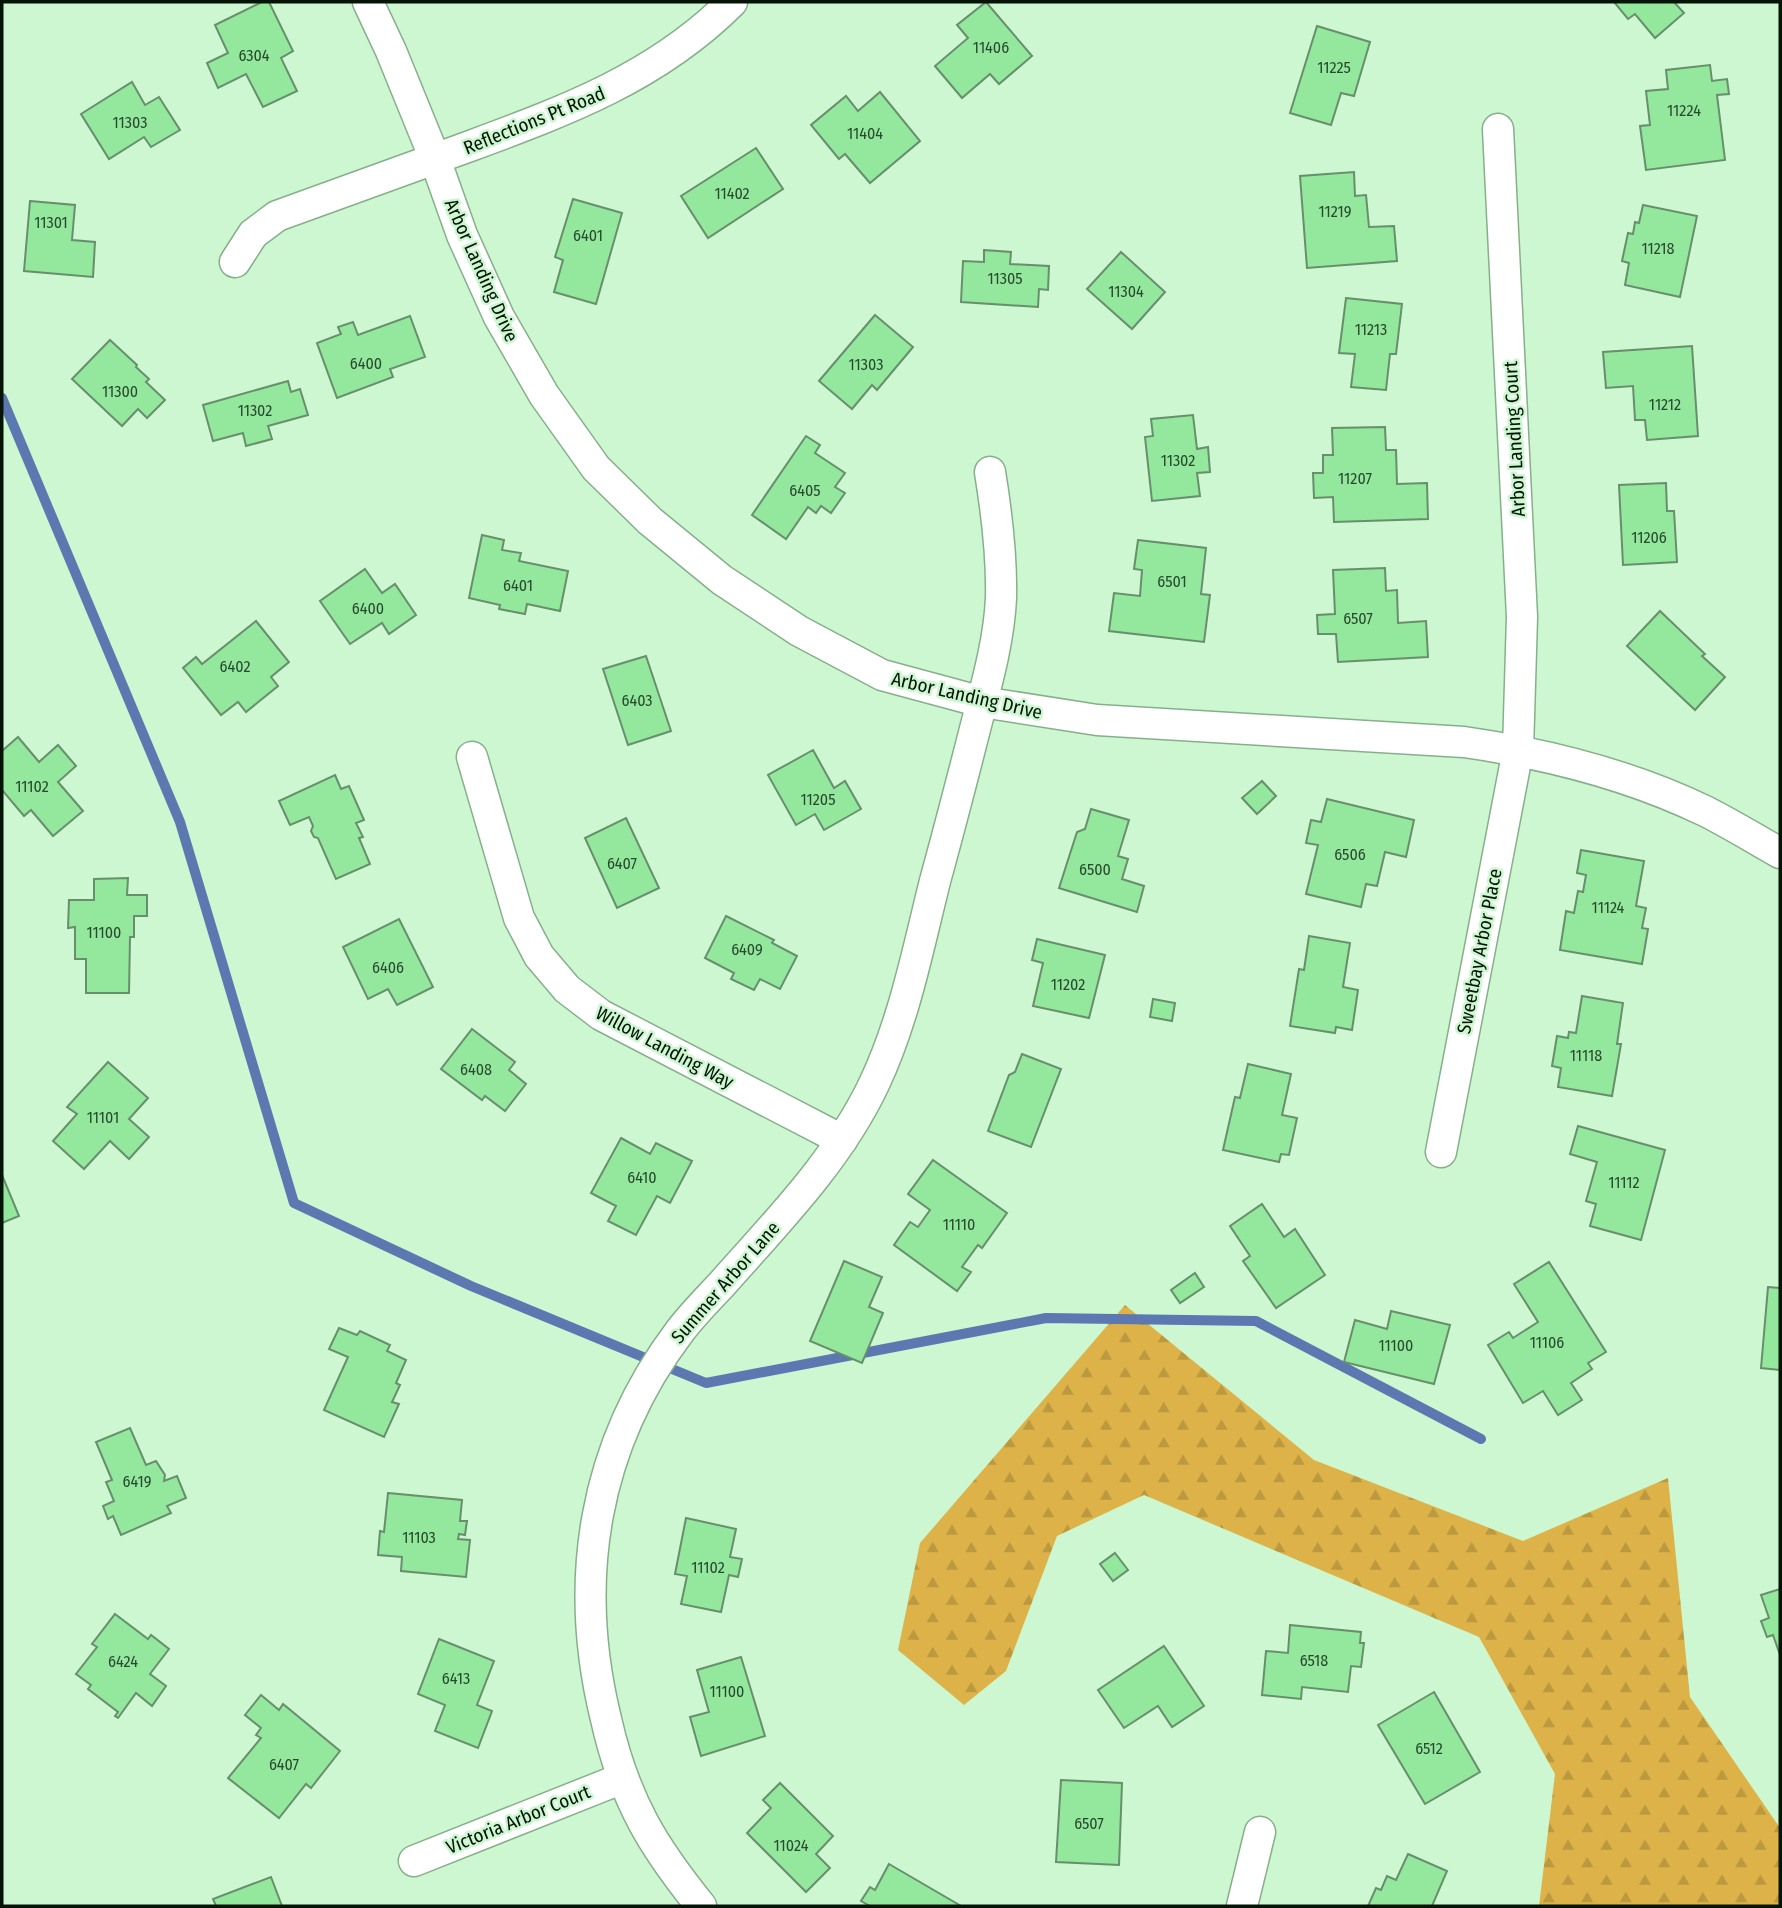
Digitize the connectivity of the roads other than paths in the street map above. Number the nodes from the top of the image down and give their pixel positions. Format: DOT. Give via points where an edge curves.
graph roads {
  1 [pos="368,2"];
  2 [pos="732,2"];
  3 [pos="1498,129"];
  4 [pos="435,159"];
  5 [pos="234,262"];
  6 [pos="990,472"];
  7 [pos="982,702"];
  8 [pos="1518,750"];
  9 [pos="472,757"];
  10 [pos="1780,853"];
  11 [pos="842,1140"];
  12 [pos="1441,1152"];
  13 [pos="623,1778"];
  14 [pos="1259,1832"];
  15 [pos="414,1861"];
  16 [pos="701,1906"];
  17 [pos="1242,1906"];
  1 -- 4 [label="street, Arbor Landing Drive"];
  2 -- 4 [label="street, Reflections Pt Road" via="675,49 616,86 565,111"];
  3 -- 8 [label="street, Arbor Landing Court" via="1522,617"];
  4 -- 5 [label="street, Reflections Pt Road" via="277,216 253,234"];
  4 -- 7 [label="street, Arbor Landing Drive" via="462,235 499,317 544,395 596,468 722,580 799,631 882,675"];
  6 -- 7 [label="street, Summer Arbor Lane" via="1000,536 1001,601"];
  7 -- 8 [label="street, Arbor Landing Drive" via="1097,720 1464,742"];
  7 -- 11 [label="street, Summer Arbor Lane" via="898,1023 874,1084"];
  8 -- 10 [label="street, Arbor Landing Drive" via="1633,781 1705,811"];
  8 -- 12 [label="street, Sweetbay Arbor Place"];
  9 -- 11 [label="street, Willow Landing Way" via="519,918 539,956 567,989 601,1015"];
  11 -- 13 [label="street, Summer Arbor Lane" via="801,1195 681,1330 646,1382 619,1439 600,1499 591,1549 590,1617 597,1684"];
  13 -- 15 [label="street, Victoria Arbor Court"];
  13 -- 16 [label="street, Summer Arbor Lane" via="643,1823"];
  14 -- 17 [label="street"];
}
